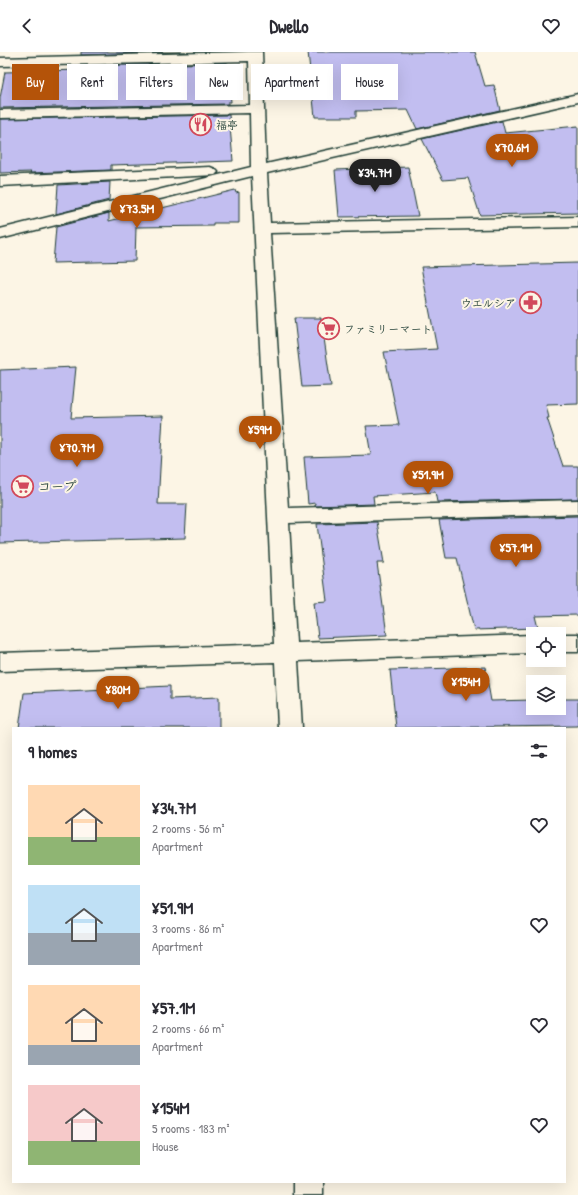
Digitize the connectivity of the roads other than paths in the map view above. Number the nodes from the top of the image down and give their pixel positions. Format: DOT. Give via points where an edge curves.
graph roads {
  1 [pos="255,54"];
  2 [pos="0,62"];
  3 [pos="578,98"];
  4 [pos="257,109"];
  5 [pos="0,114"];
  6 [pos="259,170"];
  7 [pos="0,180"];
  8 [pos="578,222"];
  9 [pos="262,228"];
  10 [pos="0,234"];
  11 [pos="578,507"];
  12 [pos="279,516"];
  13 [pos="578,642"];
  14 [pos="566,643"];
  15 [pos="526,644"];
  16 [pos="287,653"];
  17 [pos="0,662"];
  18 [pos="290,727"];
  19 [pos="308,1183"];
  20 [pos="308,1195"];
  1 -- 2 [label="street"];
  1 -- 4 [label="street"];
  3 -- 6 [label="street"];
  4 -- 5 [label="street"];
  4 -- 6 [label="street"];
  6 -- 7 [label="street"];
  6 -- 9 [label="street"];
  6 -- 10 [label="street"];
  8 -- 9 [label="street"];
  9 -- 12 [label="street"];
  11 -- 12 [label="street"];
  12 -- 16 [label="street"];
  13 -- 14 [label="street"];
  15 -- 16 [label="street"];
  16 -- 17 [label="street"];
  16 -- 18 [label="street"];
  19 -- 20 [label="street"];
}
